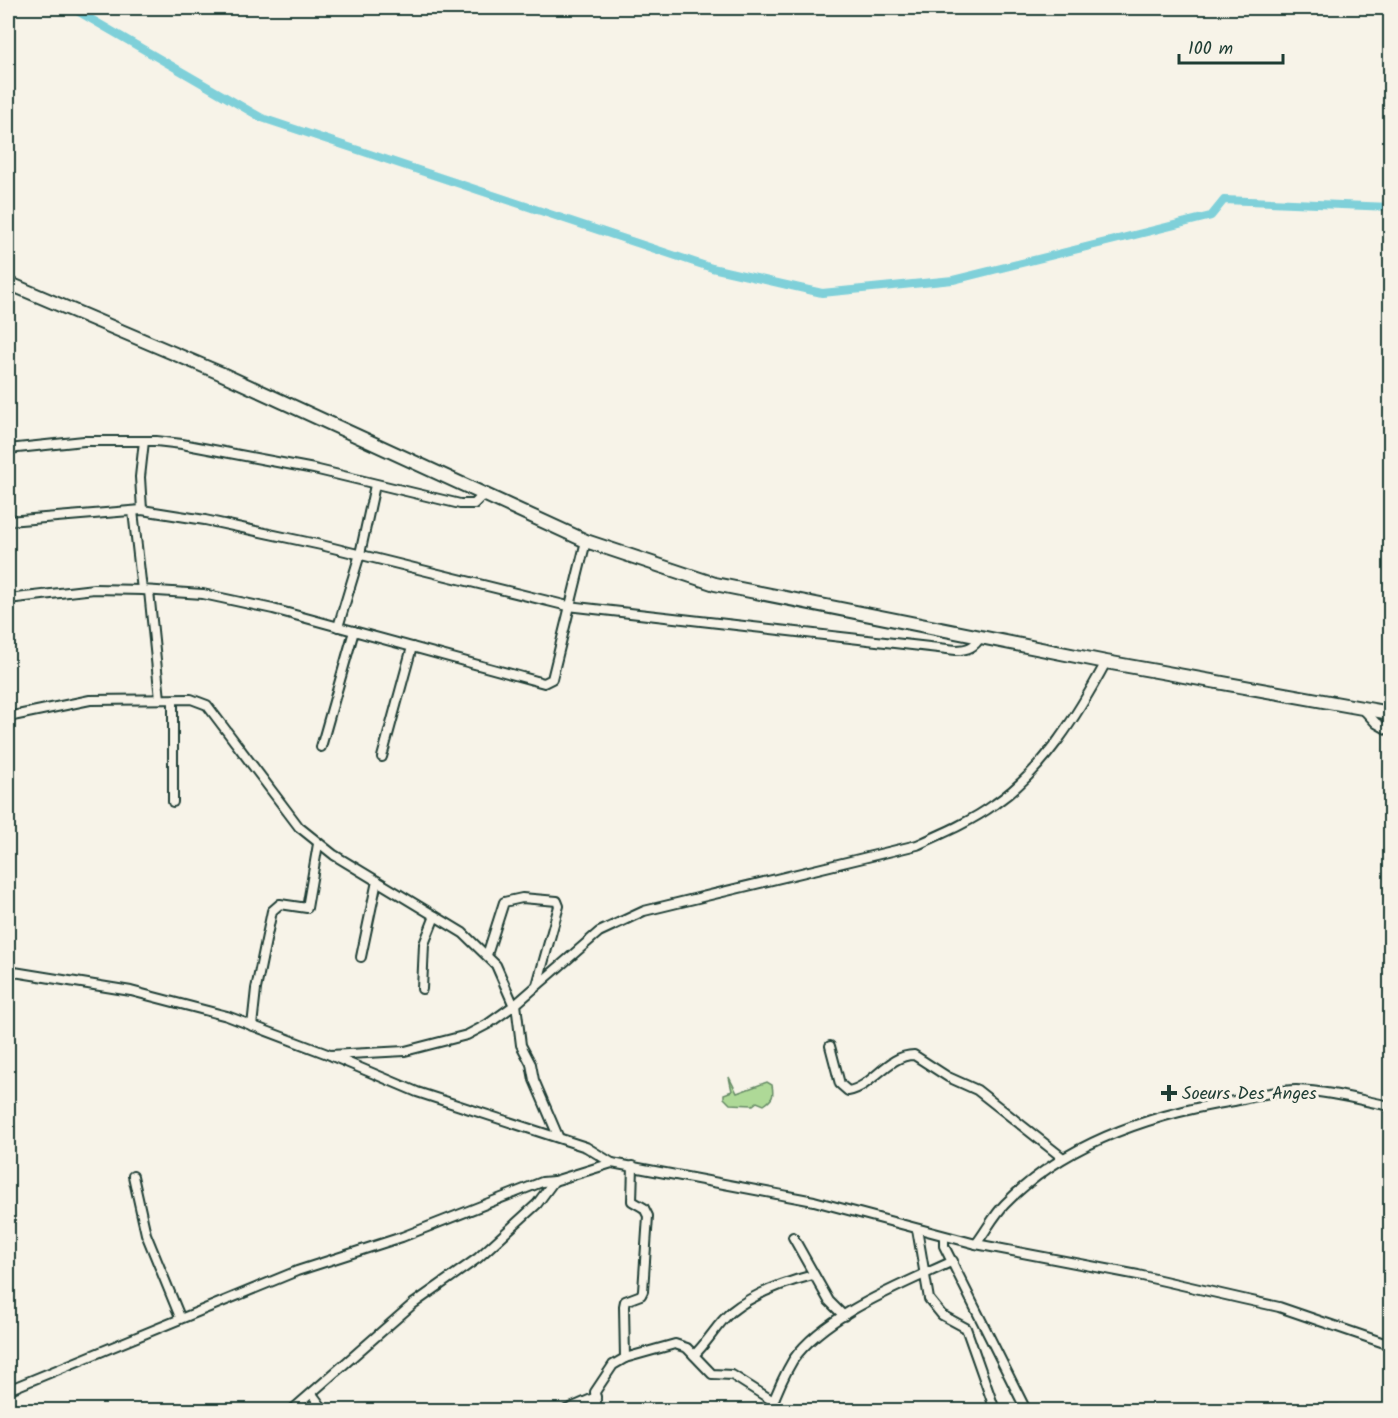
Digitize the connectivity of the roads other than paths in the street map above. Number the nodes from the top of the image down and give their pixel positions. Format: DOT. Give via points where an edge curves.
graph roads {
  1 [pos="8,283"];
  2 [pos="144,441"];
  3 [pos="8,449"];
  4 [pos="375,485"];
  5 [pos="484,494"];
  6 [pos="137,510"];
  7 [pos="8,521"];
  8 [pos="586,541"];
  9 [pos="360,554"];
  10 [pos="146,590"];
  11 [pos="8,599"];
  12 [pos="568,606"];
  13 [pos="338,627"];
  14 [pos="354,631"];
  15 [pos="981,636"];
  16 [pos="412,647"];
  17 [pos="1106,662"];
  18 [pos="160,699"];
  19 [pos="173,700"];
  20 [pos="1363,709"];
  21 [pos="1390,713"];
  22 [pos="8,717"];
  23 [pos="1390,731"];
  24 [pos="321,747"];
  25 [pos="382,757"];
  26 [pos="173,802"];
  27 [pos="318,844"];
  28 [pos="377,881"];
  29 [pos="435,916"];
  30 [pos="488,955"];
  31 [pos="361,957"];
  32 [pos="8,972"];
  33 [pos="537,985"];
  34 [pos="422,989"];
  35 [pos="515,1005"];
  36 [pos="252,1026"];
  37 [pos="830,1046"];
  38 [pos="330,1055"];
  39 [pos="1390,1106"];
  40 [pos="558,1136"];
  41 [pos="1063,1158"];
  42 [pos="612,1163"];
  43 [pos="633,1166"];
  44 [pos="133,1176"];
  45 [pos="554,1181"];
  46 [pos="917,1229"];
  47 [pos="793,1237"];
  48 [pos="944,1237"];
  49 [pos="976,1244"];
  50 [pos="953,1261"];
  51 [pos="813,1275"];
  52 [pos="924,1275"];
  53 [pos="844,1316"];
  54 [pos="180,1317"];
  55 [pos="1390,1345"];
  56 [pos="694,1355"];
  57 [pos="625,1358"];
  58 [pos="8,1390"];
  59 [pos="312,1394"];
  60 [pos="596,1396"];
  61 [pos="773,1401"];
  62 [pos="292,1410"];
  63 [pos="324,1410"];
  64 [pos="566,1410"];
  65 [pos="597,1410"];
  66 [pos="770,1410"];
  67 [pos="995,1410"];
  68 [pos="1026,1410"];
  69 [pos="1322,1410"];
  70 [pos="1338,1410"];
  1 -- 5 [label="highway" via="220,373"];
  2 -- 3 [label="street" via="63,442"];
  2 -- 4 [label="street" via="182,444 314,469"];
  2 -- 6 [label="street"];
  4 -- 5 [label="street" via="470,505"];
  4 -- 9 [label="street"];
  5 -- 8 [label="highway"];
  6 -- 7 [label="street"];
  6 -- 9 [label="street" via="205,520"];
  6 -- 10 [label="street"];
  8 -- 12 [label="street"];
  8 -- 15 [label="highway" via="716,584"];
  9 -- 12 [label="street"];
  9 -- 13 [label="street"];
  10 -- 11 [label="street" via="83,590"];
  10 -- 13 [label="street" via="203,594"];
  10 -- 18 [label="street"];
  12 -- 15 [label="street" via="956,650 977,644"];
  12 -- 16 [label="street" via="549,682 531,681"];
  13 -- 14 [label="street"];
  14 -- 16 [label="street"];
  14 -- 24 [label="street"];
  15 -- 17 [label="highway"];
  16 -- 25 [label="street"];
  17 -- 20 [label="highway"];
  17 -- 33 [label="street" via="1085,701 1031,772 996,804 948,832 907,847 644,911 599,932"];
  18 -- 19 [label="street"];
  18 -- 22 [label="street" via="90,700"];
  19 -- 26 [label="street"];
  19 -- 27 [label="street" via="196,700 212,709 291,816"];
  20 -- 21 [label="highway"];
  20 -- 23 [label="street"];
  27 -- 28 [label="street"];
  27 -- 36 [label="street" via="307,908 280,904 272,911"];
  28 -- 29 [label="street"];
  28 -- 31 [label="street"];
  29 -- 30 [label="street"];
  29 -- 34 [label="street" via="424,944"];
  30 -- 33 [label="street" via="504,902 522,898 557,902"];
  30 -- 35 [label="street"];
  32 -- 36 [label="street" via="131,992"];
  33 -- 35 [label="street"];
  35 -- 38 [label="street" via="467,1035 425,1047"];
  35 -- 40 [label="street" via="521,1046"];
  36 -- 38 [label="street"];
  37 -- 41 [label="street" via="840,1084 848,1091 902,1057 914,1055 977,1090"];
  38 -- 40 [label="street" via="417,1092"];
  39 -- 41 [label="street" via="1328,1093 1274,1092 1204,1106 1127,1129"];
  40 -- 42 [label="street"];
  41 -- 49 [label="street" via="1004,1205"];
  42 -- 43 [label="street"];
  42 -- 45 [label="street"];
  43 -- 46 [label="street" via="814,1201"];
  43 -- 57 [label="street" via="632,1201 644,1208 648,1216 643,1291 625,1301 624,1306"];
  44 -- 54 [label="street" via="146,1234"];
  45 -- 54 [label="street" via="542,1182 402,1237 297,1271"];
  45 -- 59 [label="street" via="537,1203 478,1258 413,1304"];
  46 -- 48 [label="street"];
  46 -- 52 [label="street"];
  47 -- 51 [label="street"];
  48 -- 49 [label="street"];
  48 -- 50 [label="street" via="944,1246"];
  49 -- 55 [label="street" via="1138,1275 1279,1308"];
  50 -- 52 [label="street"];
  50 -- 68 [label="street"];
  51 -- 53 [label="street"];
  51 -- 56 [label="street" via="732,1311"];
  52 -- 53 [label="street" via="893,1287"];
  52 -- 67 [label="street" via="934,1308 966,1328"];
  53 -- 61 [label="street" via="794,1360"];
  54 -- 58 [label="street"];
  56 -- 57 [label="street" via="675,1344"];
  56 -- 61 [label="street" via="712,1374 732,1375"];
  57 -- 60 [label="street" via="608,1370"];
  59 -- 62 [label="street"];
  59 -- 63 [label="street"];
  60 -- 64 [label="street"];
  60 -- 65 [label="street"];
  61 -- 66 [label="street"];
  69 -- 70 [label="street"];
}
